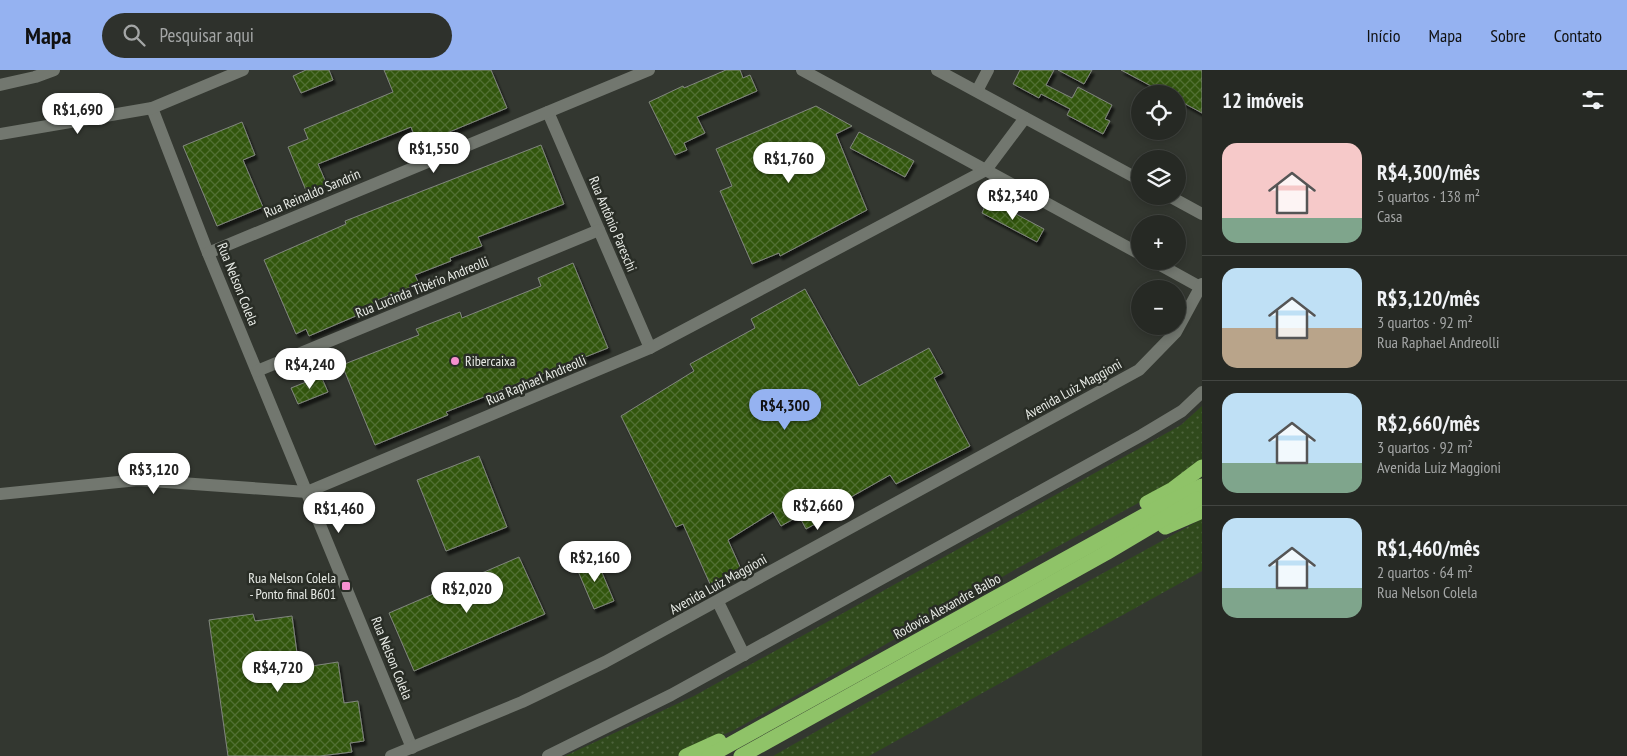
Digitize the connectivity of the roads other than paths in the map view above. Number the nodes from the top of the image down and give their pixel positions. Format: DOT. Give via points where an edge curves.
graph roads {
  1 [pos="54,70"];
  2 [pos="243,70"];
  3 [pos="649,70"];
  4 [pos="802,70"];
  5 [pos="937,70"];
  6 [pos="988,70"];
  7 [pos="0,85"];
  8 [pos="977,92"];
  9 [pos="152,108"];
  10 [pos="548,112"];
  11 [pos="1024,118"];
  12 [pos="0,134"];
  13 [pos="986,170"];
  14 [pos="1131,175"];
  15 [pos="1186,205"];
  16 [pos="1202,214"];
  17 [pos="599,230"];
  18 [pos="1131,249"];
  19 [pos="208,253"];
  20 [pos="1170,270"];
  21 [pos="1201,286"];
  22 [pos="650,348"];
  23 [pos="257,371"];
  24 [pos="1202,392"];
  25 [pos="1202,467"];
  26 [pos="1202,486"];
  27 [pos="307,492"];
  28 [pos="0,494"];
  29 [pos="1202,496"];
  30 [pos="1202,511"];
  31 [pos="1106,553"];
  32 [pos="718,602"];
  33 [pos="911,644"];
  34 [pos="744,655"];
  35 [pos="808,703"];
  36 [pos="414,752"];
  37 [pos="391,756"];
  38 [pos="548,756"];
  39 [pos="686,756"];
  40 [pos="709,756"];
  41 [pos="742,756"];
  1 -- 7 [label="street"];
  2 -- 9 [label="street"];
  3 -- 10 [label="street, Rua Reinaldo Sandrin"];
  4 -- 13 [label="street"];
  5 -- 8 [label="street"];
  6 -- 8 [label="street"];
  8 -- 11 [label="street"];
  9 -- 12 [label="street"];
  9 -- 19 [label="street, Rua Nelson Colela"];
  10 -- 17 [label="street, Rua Antônio Pareschi"];
  10 -- 19 [label="street, Rua Reinaldo Sandrin"];
  11 -- 13 [label="street, Rua Raphael Andreolli"];
  11 -- 14 [label="street"];
  13 -- 18 [label="street"];
  13 -- 22 [label="street, Rua Raphael Andreolli"];
  15 -- 16 [label="street"];
  17 -- 22 [label="street, Rua Antônio Pareschi"];
  17 -- 23 [label="street, Rua Lucinda Tibério Andreolli"];
  19 -- 23 [label="street, Rua Nelson Colela"];
  20 -- 21 [label="street"];
  21 -- 32 [label="street, Avenida Luiz Maggioni" via="1176,332 1139,370"];
  22 -- 27 [label="street, Rua Raphael Andreolli"];
  23 -- 27 [label="street, Rua Nelson Colela"];
  24 -- 34 [label="street" via="1182,411 1142,435"];
  25 -- 33 [label="highway" via="1173,488"];
  26 -- 33 [label="highway, Rodovia Alexandre Balbo"];
  27 -- 28 [label="street, Rua Raphael Andreolli" via="138,480"];
  27 -- 36 [label="street, Rua Nelson Colela"];
  29 -- 31 [label="highway"];
  30 -- 31 [label="highway"];
  31 -- 41 [label="highway"];
  32 -- 34 [label="street"];
  32 -- 36 [label="street, Avenida Luiz Maggioni" via="605,662"];
  33 -- 35 [label="highway, Rodovia Alexandre Balbo"];
  34 -- 38 [label="street"];
  35 -- 39 [label="highway"];
  35 -- 40 [label="highway, Rodovia Alexandre Balbo"];
  36 -- 37 [label="street, Avenida Luiz Maggioni"];
}
